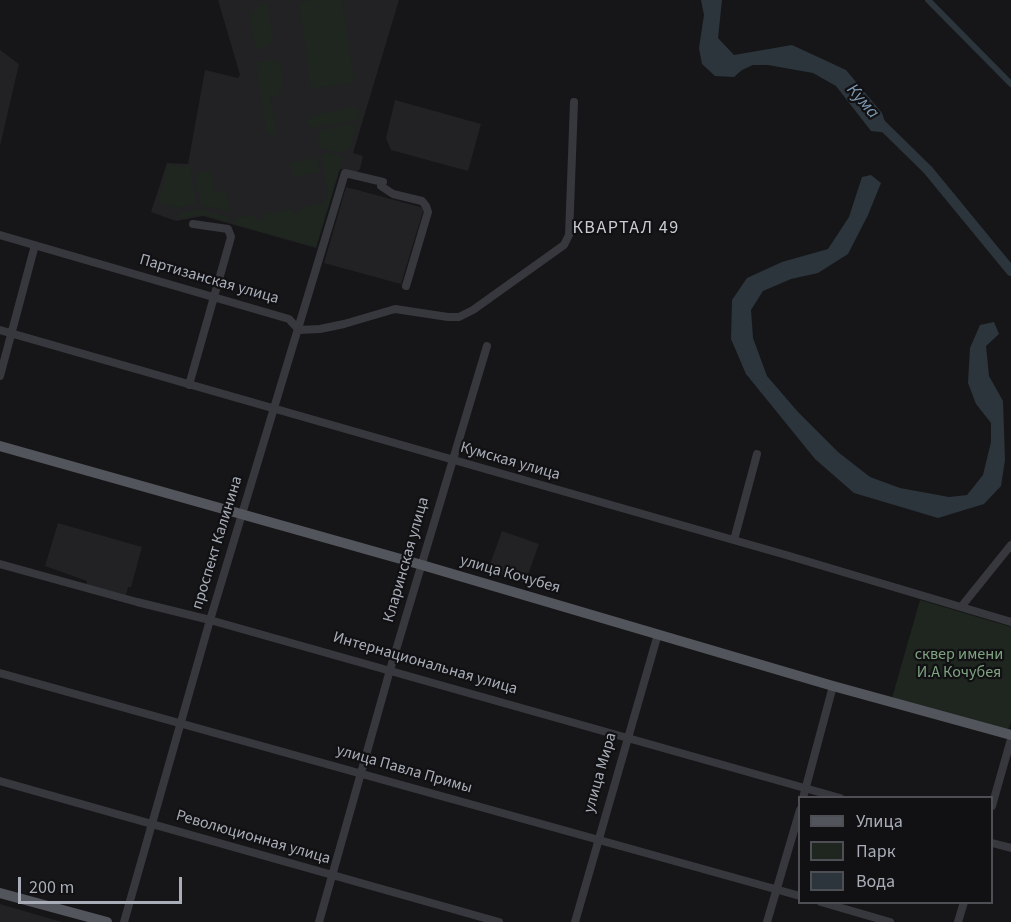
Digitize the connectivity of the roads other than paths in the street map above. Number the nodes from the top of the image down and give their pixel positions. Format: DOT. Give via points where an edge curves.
graph roads {
  1 [pos="574,102"];
  2 [pos="193,225"];
  3 [pos="0,235"];
  4 [pos="35,245"];
  5 [pos="406,286"];
  6 [pos="214,298"];
  7 [pos="0,330"];
  8 [pos="299,330"];
  9 [pos="12,334"];
  10 [pos="487,346"];
  11 [pos="0,376"];
  12 [pos="189,385"];
  13 [pos="274,409"];
  14 [pos="0,446"];
  15 [pos="758,454"];
  16 [pos="452,460"];
  17 [pos="242,514"];
  18 [pos="734,540"];
  19 [pos="1011,545"];
  20 [pos="0,564"];
  21 [pos="422,566"];
  22 [pos="961,607"];
  23 [pos="210,620"];
  24 [pos="1011,622"];
  25 [pos="657,634"];
  26 [pos="390,670"];
  27 [pos="0,673"];
  28 [pos="833,686"];
  29 [pos="181,722"];
  30 [pos="627,737"];
  31 [pos="1011,737"];
  32 [pos="361,773"];
  33 [pos="0,782"];
  34 [pos="806,787"];
  35 [pos="804,796"];
  36 [pos="834,796"];
  37 [pos="993,802"];
  38 [pos="798,817"];
  39 [pos="152,825"];
  40 [pos="597,840"];
  41 [pos="993,843"];
  42 [pos="1011,848"];
  43 [pos="332,875"];
  44 [pos="776,890"];
  45 [pos="0,893"];
  46 [pos="798,896"];
  47 [pos="825,904"];
  48 [pos="964,904"];
  49 [pos="107,922"];
  50 [pos="124,922"];
  51 [pos="319,922"];
  52 [pos="499,922"];
  53 [pos="575,922"];
  54 [pos="767,922"];
  55 [pos="890,922"];
  56 [pos="958,922"];
  1 -- 8 [label="street" via="569,236 564,245 459,317 395,309 344,324"];
  2 -- 6 [label="street" via="228,229 231,237"];
  3 -- 4 [label="street, Партизанская улица"];
  4 -- 6 [label="street, Партизанская улица"];
  4 -- 9 [label="street"];
  5 -- 8 [label="street, проспект Калинина" via="428,212 422,201 393,194 381,186 383,182 345,173"];
  6 -- 8 [label="street, Партизанская улица" via="289,318"];
  6 -- 12 [label="street"];
  7 -- 9 [label="street, Кумская улица"];
  8 -- 13 [label="street, проспект Калинина"];
  9 -- 11 [label="street"];
  9 -- 12 [label="street, Кумская улица"];
  10 -- 16 [label="street, Кларинская улица"];
  12 -- 13 [label="street, Кумская улица"];
  13 -- 16 [label="street, Кумская улица"];
  13 -- 17 [label="street, проспект Калинина"];
  14 -- 17 [label="main road, улица Кочубея"];
  15 -- 18 [label="street"];
  16 -- 18 [label="street, Кумская улица"];
  16 -- 21 [label="street, Кларинская улица"];
  17 -- 21 [label="main road, улица Кочубея"];
  17 -- 23 [label="street, проспект Калинина"];
  18 -- 22 [label="street, Кумская улица"];
  19 -- 22 [label="street"];
  20 -- 23 [label="street, Интернациональная улица"];
  21 -- 25 [label="main road, улица Кочубея"];
  21 -- 26 [label="street, Кларинская улица"];
  22 -- 24 [label="street, Кумская улица"];
  23 -- 26 [label="street, Интернациональная улица"];
  23 -- 29 [label="street, проспект Калинина"];
  25 -- 28 [label="main road, улица Кочубея"];
  25 -- 30 [label="street, улица Мира"];
  26 -- 30 [label="street, Интернациональная улица"];
  26 -- 32 [label="street, Кларинская улица"];
  27 -- 29 [label="street, улица Павла Примы"];
  28 -- 31 [label="main road, улица Кочубея"];
  28 -- 34 [label="street"];
  29 -- 32 [label="street, улица Павла Примы"];
  29 -- 39 [label="street, проспект Калинина"];
  30 -- 34 [label="street, Интернациональная улица"];
  30 -- 40 [label="street, улица Мира"];
  31 -- 37 [label="street"];
  32 -- 40 [label="street, улица Павла Примы"];
  32 -- 43 [label="street, Кларинская улица"];
  33 -- 39 [label="street, Революционная улица"];
  34 -- 35 [label="street"];
  34 -- 36 [label="street, Интернациональная улица"];
  38 -- 44 [label="street"];
  39 -- 43 [label="street, Революционная улица"];
  39 -- 50 [label="street, проспект Калинина"];
  40 -- 44 [label="street, улица Павла Примы"];
  40 -- 53 [label="street, улица Мира"];
  41 -- 42 [label="street"];
  43 -- 51 [label="street, Кларинская улица"];
  43 -- 52 [label="street, Революционная улица"];
  44 -- 46 [label="street, улица Павла Примы"];
  44 -- 54 [label="street"];
  45 -- 49 [label="main road"];
  47 -- 55 [label="street"];
  48 -- 56 [label="street"];
}
